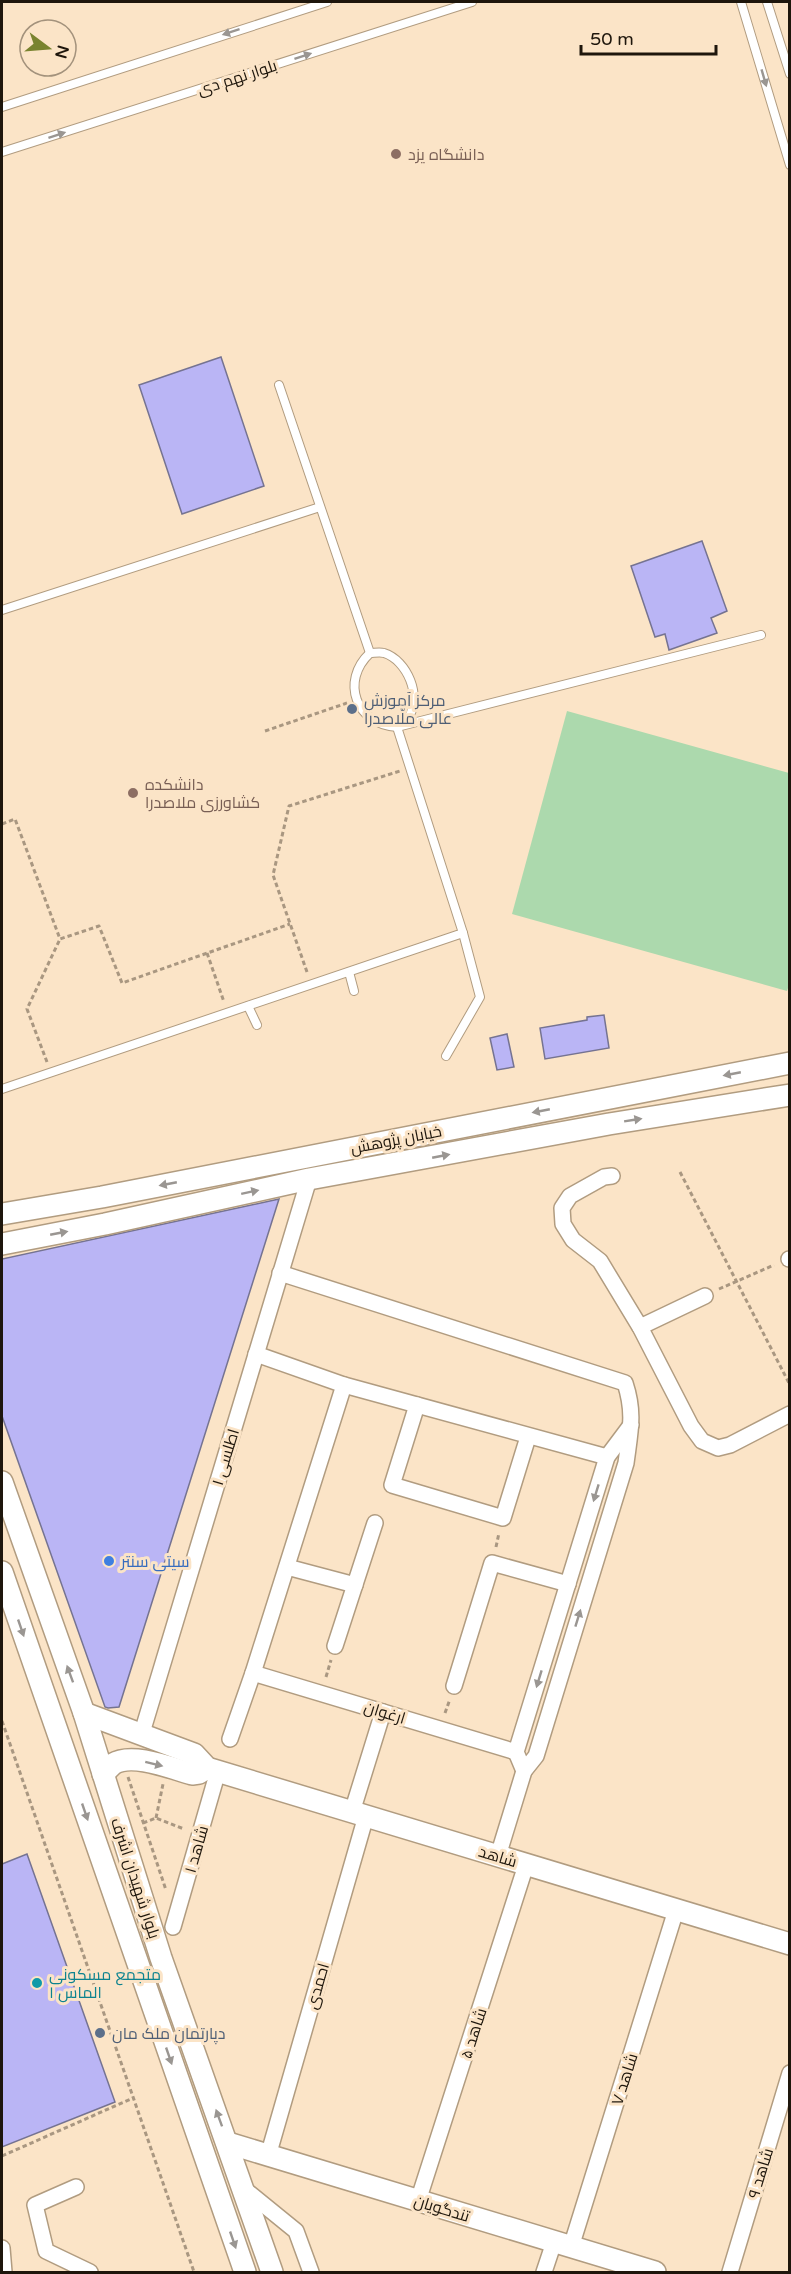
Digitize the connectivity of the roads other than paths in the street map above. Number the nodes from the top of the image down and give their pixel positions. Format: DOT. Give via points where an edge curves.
graph roads {
  1 [pos="327,2"];
  2 [pos="472,2"];
  3 [pos="741,2"];
  4 [pos="767,2"];
  5 [pos="789,74"];
  6 [pos="2,106"];
  7 [pos="2,152"];
  8 [pos="789,165"];
  9 [pos="279,385"];
  10 [pos="320,507"];
  11 [pos="2,610"];
  12 [pos="761,636"];
  13 [pos="370,653"];
  14 [pos="397,727"];
  15 [pos="462,933"];
  16 [pos="349,972"];
  17 [pos="354,991"];
  18 [pos="248,1006"];
  19 [pos="257,1025"];
  20 [pos="446,1056"];
  21 [pos="789,1063"];
  22 [pos="2,1089"];
  23 [pos="789,1095"];
  24 [pos="612,1176"];
  25 [pos="309,1179"];
  26 [pos="2,1214"];
  27 [pos="5,1245"];
  28 [pos="280,1273"];
  29 [pos="705,1296"];
  30 [pos="640,1327"];
  31 [pos="256,1354"];
  32 [pos="344,1384"];
  33 [pos="417,1405"];
  34 [pos="789,1414"];
  35 [pos="632,1423"];
  36 [pos="528,1437"];
  37 [pos="607,1457"];
  38 [pos="2,1482"];
  39 [pos="375,1523"];
  40 [pos="287,1566"];
  41 [pos="2,1572"];
  42 [pos="568,1584"];
  43 [pos="355,1585"];
  44 [pos="335,1646"];
  45 [pos="253,1673"];
  46 [pos="454,1686"];
  47 [pos="383,1712"];
  48 [pos="84,1713"];
  49 [pos="141,1736"];
  50 [pos="230,1739"];
  51 [pos="516,1752"];
  52 [pos="213,1770"];
  53 [pos="524,1771"];
  54 [pos="103,1774"];
  55 [pos="359,1814"];
  56 [pos="498,1856"];
  57 [pos="526,1864"];
  58 [pos="146,1910"];
  59 [pos="676,1910"];
  60 [pos="123,1921"];
  61 [pos="174,1923"];
  62 [pos="789,1944"];
  63 [pos="789,2073"];
  64 [pos="228,2143"];
  65 [pos="268,2156"];
  66 [pos="76,2187"];
  67 [pos="243,2188"];
  68 [pos="418,2201"];
  69 [pos="562,2244"];
  70 [pos="2,2248"];
  71 [pos="4,2272"];
  72 [pos="90,2272"];
  73 [pos="245,2272"];
  74 [pos="272,2272"];
  75 [pos="311,2272"];
  76 [pos="544,2272"];
  77 [pos="656,2272"];
  78 [pos="730,2272"];
  1 -- 6 [label="lane, one-way"];
  7 -- 2 [label="lane, بلوار نهم دی, one-way"];
  3 -- 8 [label="lane, one-way"];
  4 -- 5 [label="lane"];
  9 -- 10 [label="lane"];
  10 -- 11 [label="lane"];
  10 -- 13 [label="lane"];
  12 -- 14 [label="lane"];
  13 -- 14 [label="lane" via="361,661 354,678 357,700 374,721"];
  13 -- 14 [label="lane" via="384,653 399,662 410,677 411,710"];
  14 -- 15 [label="lane"];
  15 -- 16 [label="lane"];
  15 -- 20 [label="lane" via="480,997"];
  16 -- 17 [label="lane"];
  16 -- 18 [label="lane"];
  18 -- 19 [label="lane"];
  18 -- 22 [label="lane"];
  21 -- 26 [label="main road, خیابان پژوهش, one-way"];
  25 -- 23 [label="main road, خیابان پژوهش, one-way"];
  24 -- 30 [label="street" via="570,1196 562,1216 573,1240 600,1261"];
  27 -- 25 [label="main road, خیابان پژوهش, one-way"];
  25 -- 28 [label="street, اطلسی ۱"];
  28 -- 31 [label="street, اطلسی ۱"];
  28 -- 35 [label="street" via="625,1383"];
  29 -- 30 [label="street"];
  30 -- 34 [label="street" via="702,1441 718,1448 730,1445"];
  31 -- 32 [label="street"];
  31 -- 49 [label="street, اطلسی ۱"];
  32 -- 33 [label="street"];
  32 -- 40 [label="street"];
  33 -- 36 [label="street"];
  33 -- 36 [label="street" via="393,1485 503,1518"];
  35 -- 37 [label="street"];
  53 -- 35 [label="street, one-way" via="536,1756 626,1462"];
  36 -- 37 [label="street"];
  37 -- 42 [label="street, one-way"];
  48 -- 38 [label="main road, بلوار شهیدان اشرف, one-way"];
  39 -- 43 [label="street"];
  40 -- 43 [label="street"];
  40 -- 45 [label="street"];
  41 -- 60 [label="main road, بلوار شهیدان اشرف, one-way"];
  42 -- 46 [label="street" via="492,1563"];
  42 -- 51 [label="street, one-way"];
  43 -- 44 [label="street"];
  45 -- 47 [label="street, ارغوان"];
  45 -- 50 [label="street"];
  47 -- 51 [label="street, ارغوان"];
  47 -- 55 [label="street, احمدی"];
  48 -- 49 [label="main road, شاهد"];
  48 -- 54 [label="main road, بلوار شهیدان اشرف"];
  49 -- 52 [label="main road, شاهد" via="194,1754"];
  51 -- 53 [label="street"];
  54 -- 52 [label="main road, شاهد, one-way" via="113,1764 136,1759 192,1774"];
  52 -- 55 [label="main road, شاهد"];
  52 -- 61 [label="street, شاهد ۱" via="200,1835"];
  53 -- 56 [label="street"];
  54 -- 58 [label="main road, بلوار شهیدان اشرف"];
  55 -- 56 [label="main road, شاهد"];
  55 -- 65 [label="street, احمدی"];
  56 -- 57 [label="main road, شاهد"];
  57 -- 59 [label="main road, شاهد"];
  57 -- 68 [label="street, شاهد ۵"];
  58 -- 60 [label="main road" via="130,1908"];
  64 -- 58 [label="main road, بلوار شهیدان اشرف, one-way"];
  59 -- 62 [label="main road, شاهد"];
  59 -- 69 [label="street, شاهد ۷"];
  60 -- 73 [label="main road, بلوار شهیدان اشرف, one-way"];
  63 -- 78 [label="street, شاهد ۹"];
  64 -- 65 [label="main road, تندگویان"];
  64 -- 67 [label="main road, بلوار شهیدان اشرف"];
  65 -- 68 [label="main road, تندگویان"];
  66 -- 72 [label="street" via="34,2205 46,2251"];
  67 -- 74 [label="main road, بلوار شهیدان اشرف"];
  67 -- 75 [label="street" via="296,2231"];
  68 -- 69 [label="main road, تندگویان"];
  69 -- 76 [label="street, شاهد ۷"];
  69 -- 77 [label="main road, تندگویان"];
  70 -- 71 [label="street"];
}
